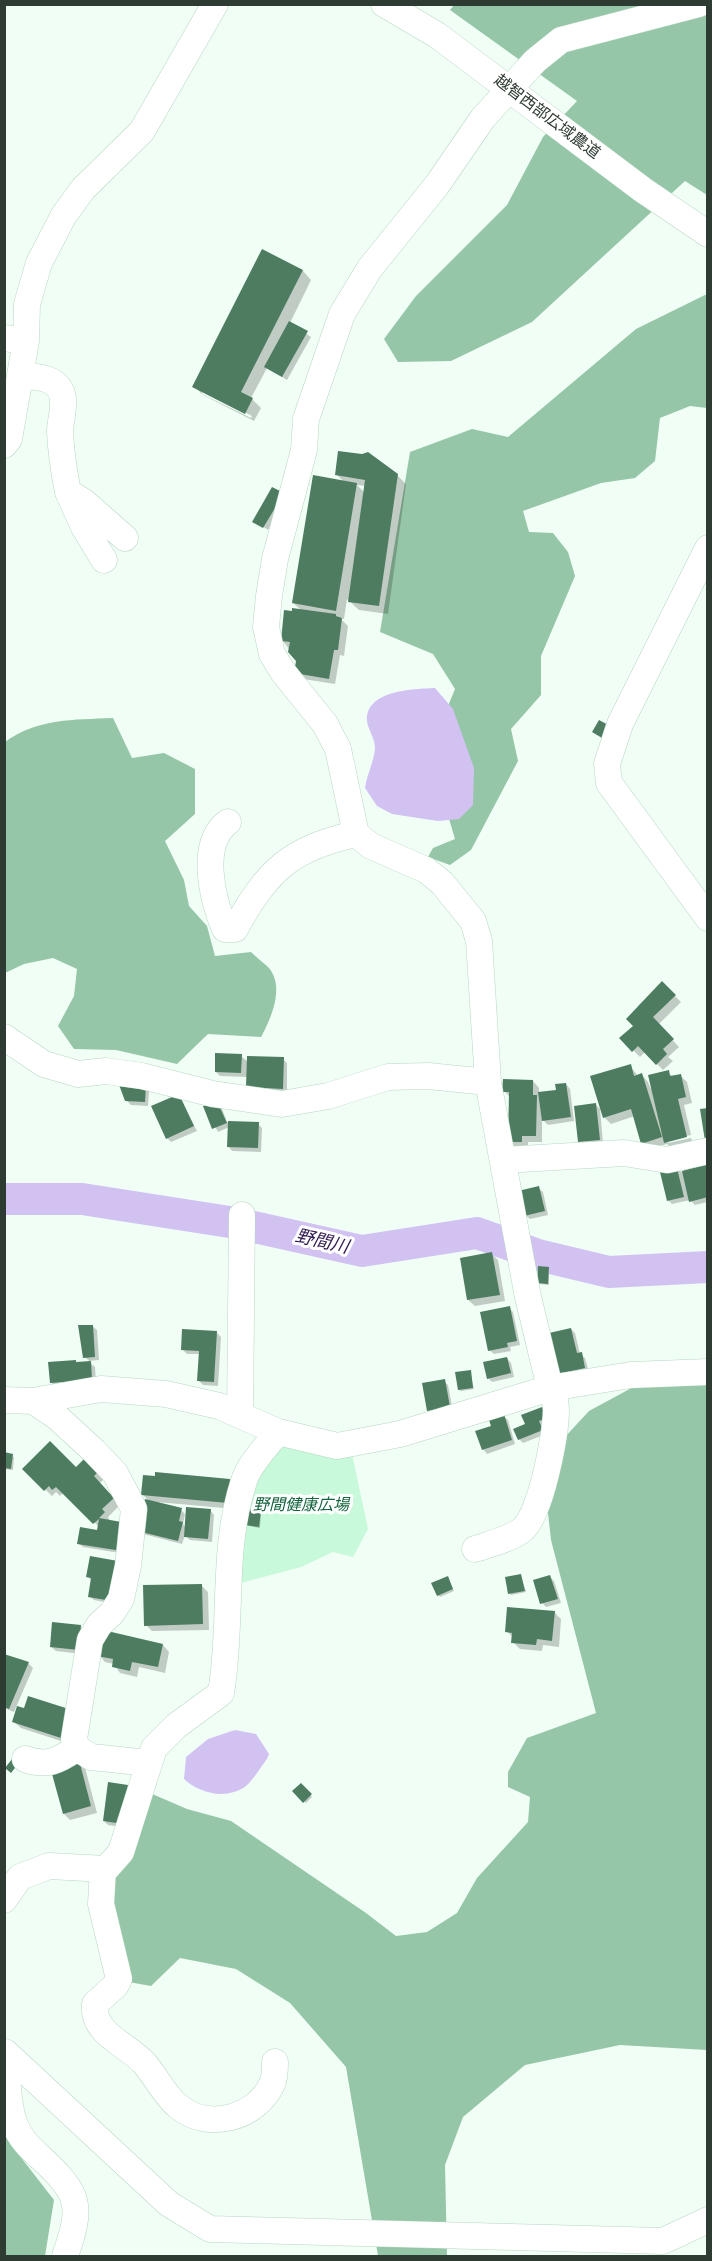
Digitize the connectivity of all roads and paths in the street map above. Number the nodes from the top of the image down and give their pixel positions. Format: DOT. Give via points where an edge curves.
graph roads {
  1 [pos="214,4"];
  2 [pos="384,4"];
  3 [pos="699,4"];
  4 [pos="510,88"];
  5 [pos="708,234"];
  6 [pos="15,339"];
  7 [pos="20,377"];
  8 [pos="4,445"];
  9 [pos="68,492"];
  10 [pos="125,538"];
  11 [pos="708,549"];
  12 [pos="104,560"];
  13 [pos="228,822"];
  14 [pos="356,834"];
  15 [pos="708,918"];
  16 [pos="4,1037"];
  17 [pos="488,1082"];
  18 [pos="708,1151"];
  19 [pos="504,1160"];
  20 [pos="242,1215"];
  21 [pos="708,1372"];
  22 [pos="551,1387"];
  23 [pos="4,1401"];
  24 [pos="33,1401"];
  25 [pos="240,1415"];
  26 [pos="278,1432"];
  27 [pos="475,1549"];
  28 [pos="76,1748"];
  29 [pos="25,1759"];
  30 [pos="149,1762"];
  31 [pos="103,1869"];
  32 [pos="4,1900"];
  33 [pos="5,2052"];
  34 [pos="275,2062"];
  35 [pos="708,2220"];
  36 [pos="663,2241"];
  37 [pos="65,2256"];
  38 [pos="684,2256"];
  1 -- 6 [label="street" via="142,131 83,189 64,215 39,263"];
  2 -- 4 [label="street, 越智西部広域農道" via="437,35"];
  3 -- 4 [label="street" via="561,40"];
  4 -- 5 [label="street, 越智西部広域農道" via="643,190"];
  4 -- 14 [label="street" via="370,268 342,314 306,419 304,450 275,559 266,627 272,654 325,724 338,749"];
  6 -- 7 [label="street"];
  7 -- 8 [label="street" via="9,439"];
  7 -- 9 [label="street" via="37,375 60,389 62,465"];
  9 -- 10 [label="street"];
  9 -- 12 [label="street"];
  11 -- 15 [label="street" via="620,724 607,764 609,783"];
  13 -- 14 [label="street" via="220,828 211,868 211,887 225,929 235,929 280,865 302,850"];
  14 -- 17 [label="street" via="371,846 426,870 473,921 479,941"];
  16 -- 17 [label="street" via="44,1064 78,1074 106,1071 142,1076 213,1094 282,1104 328,1096 388,1077"];
  17 -- 19 [label="street"];
  18 -- 19 [label="street" via="666,1161 624,1153"];
  19 -- 22 [label="street" via="528,1297"];
  20 -- 25 [label="street"];
  21 -- 22 [label="street" via="631,1375"];
  22 -- 26 [label="street" via="400,1434 337,1446"];
  22 -- 27 [label="street" via="556,1422 530,1521 522,1530"];
  23 -- 24 [label="street"];
  24 -- 25 [label="street" via="101,1389 166,1394"];
  24 -- 28 [label="street" via="94,1451 114,1473 134,1509 121,1599 90,1640 74,1739"];
  25 -- 26 [label="street"];
  26 -- 30 [label="street" via="244,1479 230,1541 226,1664 221,1693 154,1748"];
  28 -- 29 [label="street" via="41,1765"];
  28 -- 30 [label="street" via="91,1756"];
  30 -- 31 [label="street" via="121,1852"];
  31 -- 32 [label="street" via="49,1866 20,1877"];
  31 -- 34 [label="street" via="101,1904 119,1979 94,2004 100,2027 145,2064 180,2108 203,2119 227,2119 244,2114 258,2103 274,2082"];
  33 -- 36 [label="street" via="169,2204 210,2229"];
  33 -- 37 [label="street" via="14,2123 24,2142 62,2177 75,2199 77,2223"];
  35 -- 36 [label="street"];
  36 -- 38 [label="street"];
}
